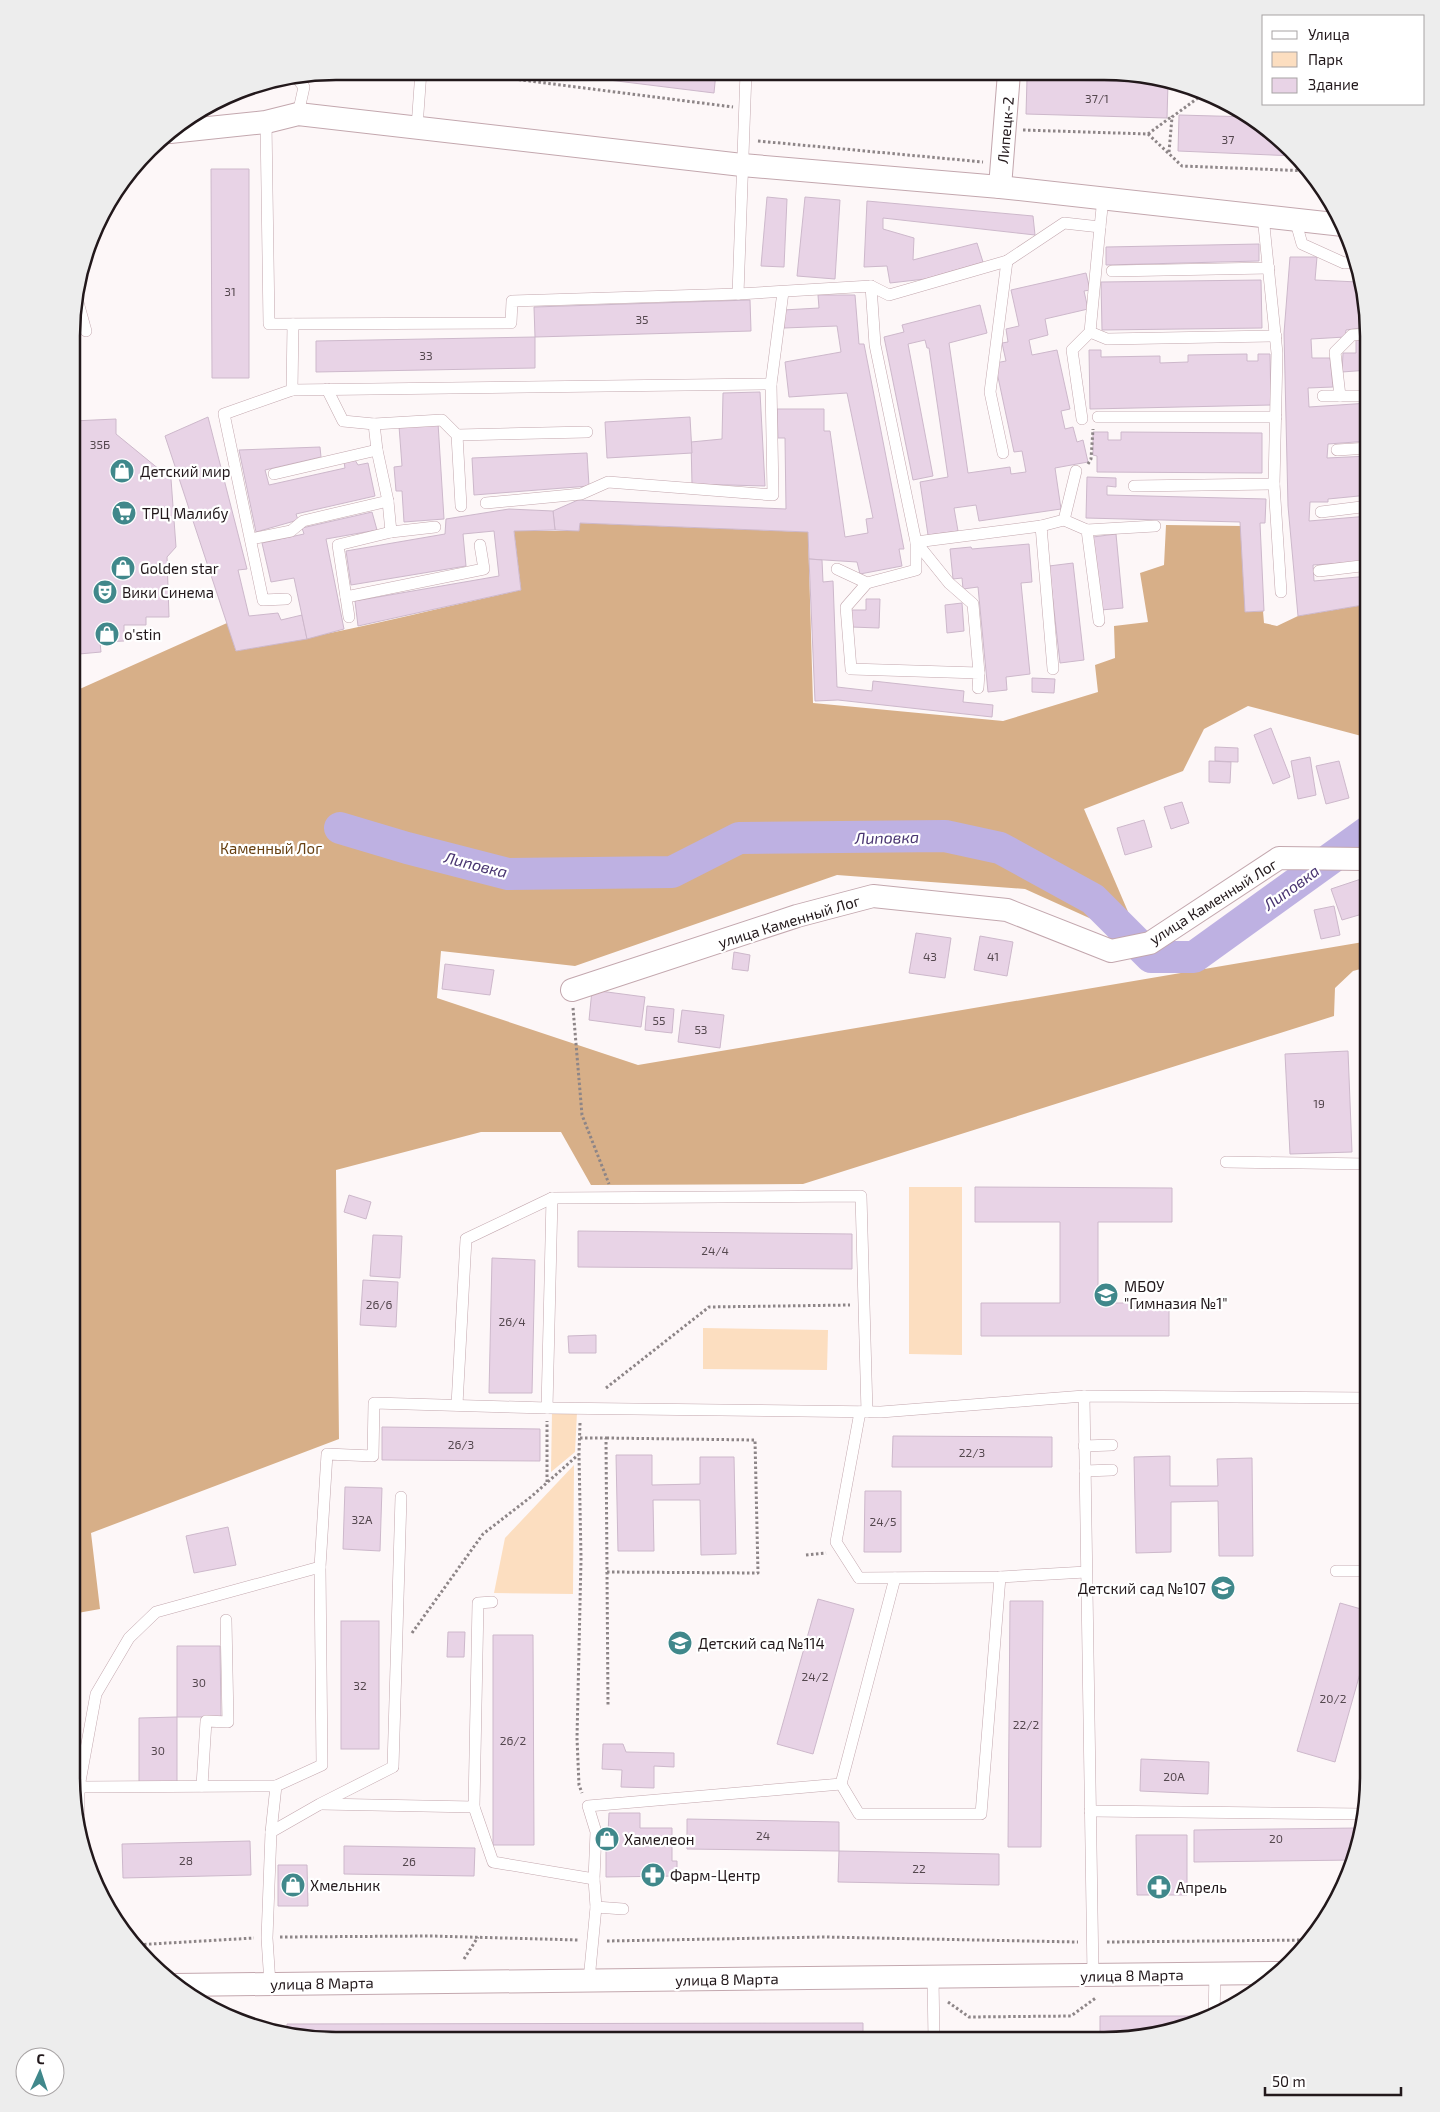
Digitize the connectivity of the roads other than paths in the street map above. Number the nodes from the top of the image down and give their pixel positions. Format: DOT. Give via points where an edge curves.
graph roads {
  1 [pos="420,80"];
  2 [pos="746,80"];
  3 [pos="1010,80"];
  4 [pos="301,82"];
  5 [pos="298,114"];
  6 [pos="266,122"];
  7 [pos="417,127"];
  8 [pos="183,131"];
  9 [pos="742,165"];
  10 [pos="1000,187"];
  11 [pos="1103,198"];
  12 [pos="1263,216"];
  13 [pos="1295,219"];
  14 [pos="1334,223"];
  15 [pos="1100,227"];
  16 [pos="1007,262"];
  17 [pos="1349,263"];
  18 [pos="1269,268"];
  19 [pos="1112,272"];
  20 [pos="871,286"];
  21 [pos="783,292"];
  22 [pos="738,294"];
  23 [pos="81,316"];
  24 [pos="293,324"];
  25 [pos="86,331"];
  26 [pos="1090,332"];
  27 [pos="1360,335"];
  28 [pos="1276,336"];
  29 [pos="771,384"];
  30 [pos="327,389"];
  31 [pos="292,390"];
  32 [pos="1323,396"];
  33 [pos="1340,396"];
  34 [pos="1360,396"];
  35 [pos="1098,417"];
  36 [pos="1276,417"];
  37 [pos="1082,419"];
  38 [pos="374,424"];
  39 [pos="587,432"];
  40 [pos="457,435"];
  41 [pos="1360,449"];
  42 [pos="377,450"];
  43 [pos="1337,450"];
  44 [pos="1003,453"];
  45 [pos="1076,471"];
  46 [pos="274,474"];
  47 [pos="1274,484"];
  48 [pos="1134,486"];
  49 [pos="388,501"];
  50 [pos="486,503"];
  51 [pos="461,506"];
  52 [pos="1360,507"];
  53 [pos="1321,512"];
  54 [pos="1064,520"];
  55 [pos="1042,526"];
  56 [pos="1155,526"];
  57 [pos="435,527"];
  58 [pos="1087,530"];
  59 [pos="391,532"];
  60 [pos="251,540"];
  61 [pos="916,542"];
  62 [pos="480,545"];
  63 [pos="1360,566"];
  64 [pos="837,569"];
  65 [pos="1318,571"];
  66 [pos="867,583"];
  67 [pos="1281,592"];
  68 [pos="346,597"];
  69 [pos="286,599"];
  70 [pos="349,617"];
  71 [pos="1099,621"];
  72 [pos="1053,669"];
  73 [pos="979,673"];
  74 [pos="978,688"];
  75 [pos="1360,858"];
  76 [pos="572,990"];
  77 [pos="1226,1162"];
  78 [pos="1360,1164"];
  79 [pos="552,1198"];
  80 [pos="1084,1396"];
  81 [pos="1360,1398"];
  82 [pos="457,1405"];
  83 [pos="547,1408"];
  84 [pos="864,1412"];
  85 [pos="1112,1445"];
  86 [pos="1084,1446"];
  87 [pos="1112,1470"];
  88 [pos="1085,1471"];
  89 [pos="401,1497"];
  90 [pos="320,1567"];
  91 [pos="1336,1571"];
  92 [pos="1360,1571"];
  93 [pos="1086,1572"];
  94 [pos="1000,1577"];
  95 [pos="895,1578"];
  96 [pos="492,1602"];
  97 [pos="226,1620"];
  98 [pos="80,1768"];
  99 [pos="841,1784"];
  100 [pos="202,1786"];
  101 [pos="276,1786"];
  102 [pos="81,1787"];
  103 [pos="320,1804"];
  104 [pos="474,1807"];
  105 [pos="1090,1811"];
  106 [pos="1357,1814"];
  107 [pos="271,1832"];
  108 [pos="594,1879"];
  109 [pos="596,1906"];
  110 [pos="623,1909"];
  111 [pos="1214,1974"];
  112 [pos="1266,1974"];
  113 [pos="589,1980"];
  114 [pos="270,1984"];
  115 [pos="933,1984"];
  116 [pos="188,1985"];
  117 [pos="1095,1986"];
  118 [pos="1214,2007"];
  119 [pos="934,2032"];
  1 -- 7 [label="lane"];
  2 -- 9 [label="lane"];
  3 -- 10 [label="street, Липецк-2"];
  4 -- 5 [label="lane" via="304,86"];
  5 -- 6 [label="street"];
  5 -- 7 [label="street"];
  6 -- 8 [label="street"];
  6 -- 24 [label="lane" via="269,324"];
  7 -- 9 [label="street"];
  9 -- 10 [label="street"];
  9 -- 22 [label="lane"];
  10 -- 11 [label="street"];
  11 -- 12 [label="street"];
  11 -- 15 [label="lane"];
  12 -- 13 [label="street"];
  12 -- 18 [label="lane"];
  13 -- 14 [label="street"];
  13 -- 17 [label="lane" via="1302,244"];
  15 -- 16 [label="lane" via="1064,223"];
  15 -- 26 [label="lane"];
  16 -- 20 [label="lane" via="889,295"];
  16 -- 44 [label="lane" via="990,392"];
  18 -- 19 [label="lane"];
  18 -- 28 [label="lane"];
  20 -- 21 [label="lane"];
  20 -- 61 [label="lane" via="874,345"];
  21 -- 22 [label="lane"];
  21 -- 29 [label="lane"];
  22 -- 24 [label="lane" via="512,301 511,323"];
  23 -- 25 [label="lane"];
  24 -- 31 [label="lane"];
  26 -- 28 [label="lane" via="1107,339"];
  26 -- 37 [label="lane" via="1072,350"];
  27 -- 33 [label="lane" via="1352,335 1335,352"];
  28 -- 36 [label="lane"];
  29 -- 30 [label="lane"];
  29 -- 50 [label="lane" via="773,495 608,482 581,494"];
  30 -- 31 [label="lane"];
  30 -- 38 [label="lane" via="343,422"];
  31 -- 60 [label="lane" via="224,414"];
  32 -- 33 [label="lane"];
  33 -- 34 [label="lane"];
  35 -- 36 [label="lane"];
  36 -- 47 [label="lane"];
  38 -- 40 [label="lane" via="442,420"];
  38 -- 42 [label="lane"];
  39 -- 40 [label="lane"];
  40 -- 51 [label="lane"];
  41 -- 43 [label="lane"];
  42 -- 46 [label="lane"];
  42 -- 49 [label="lane"];
  45 -- 54 [label="lane"];
  47 -- 48 [label="lane"];
  47 -- 67 [label="lane"];
  49 -- 59 [label="lane"];
  49 -- 60 [label="lane" via="303,521 291,531"];
  52 -- 53 [label="lane"];
  54 -- 55 [label="lane"];
  54 -- 58 [label="lane"];
  55 -- 61 [label="lane"];
  55 -- 72 [label="lane"];
  56 -- 58 [label="lane"];
  57 -- 59 [label="lane"];
  58 -- 71 [label="lane"];
  59 -- 68 [label="lane" via="338,545"];
  60 -- 69 [label="lane" via="263,600"];
  61 -- 66 [label="lane" via="916,570"];
  61 -- 73 [label="lane" via="949,583 973,604"];
  62 -- 68 [label="lane" via="484,569"];
  63 -- 65 [label="lane"];
  64 -- 66 [label="lane"];
  66 -- 73 [label="lane" via="846,606 851,669"];
  68 -- 70 [label="lane"];
  73 -- 74 [label="lane"];
  75 -- 76 [label="street, улица Каменный Лог" via="1278,858 1150,942 1111,951 1008,910 873,896 797,916"];
  77 -- 78 [label="lane"];
  79 -- 82 [label="lane" via="466,1239"];
  79 -- 83 [label="lane"];
  79 -- 84 [label="lane" via="861,1196"];
  80 -- 81 [label="lane"];
  80 -- 84 [label="lane"];
  80 -- 86 [label="lane"];
  82 -- 83 [label="lane"];
  82 -- 90 [label="lane" via="374,1403 373,1456 327,1454"];
  83 -- 84 [label="lane"];
  84 -- 95 [label="lane" via="836,1542 859,1578"];
  85 -- 86 [label="lane"];
  86 -- 88 [label="lane"];
  87 -- 88 [label="lane"];
  88 -- 93 [label="lane"];
  89 -- 103 [label="lane" via="394,1767"];
  90 -- 98 [label="lane" via="156,1612 128,1638 96,1694"];
  90 -- 101 [label="lane" via="322,1765"];
  91 -- 92 [label="lane"];
  93 -- 94 [label="lane"];
  93 -- 105 [label="lane"];
  94 -- 95 [label="lane"];
  94 -- 99 [label="lane" via="981,1814 859,1814"];
  95 -- 99 [label="lane"];
  96 -- 104 [label="lane" via="478,1603"];
  97 -- 100 [label="lane" via="228,1722 206,1721"];
  99 -- 108 [label="lane" via="588,1806 596,1832"];
  100 -- 101 [label="lane"];
  100 -- 102 [label="lane"];
  101 -- 107 [label="lane"];
  103 -- 104 [label="lane"];
  103 -- 107 [label="lane"];
  104 -- 108 [label="lane" via="493,1862"];
  105 -- 106 [label="lane"];
  105 -- 117 [label="lane"];
  107 -- 114 [label="lane" via="267,1938"];
  108 -- 109 [label="lane"];
  109 -- 110 [label="lane"];
  109 -- 113 [label="lane"];
  111 -- 112 [label="street, улица 8 Марта"];
  111 -- 117 [label="street, улица 8 Марта"];
  111 -- 118 [label="lane"];
  113 -- 114 [label="street, улица 8 Марта"];
  113 -- 115 [label="street, улица 8 Марта"];
  114 -- 116 [label="street, улица 8 Марта"];
  115 -- 117 [label="street, улица 8 Марта"];
  115 -- 119 [label="lane"];
}
